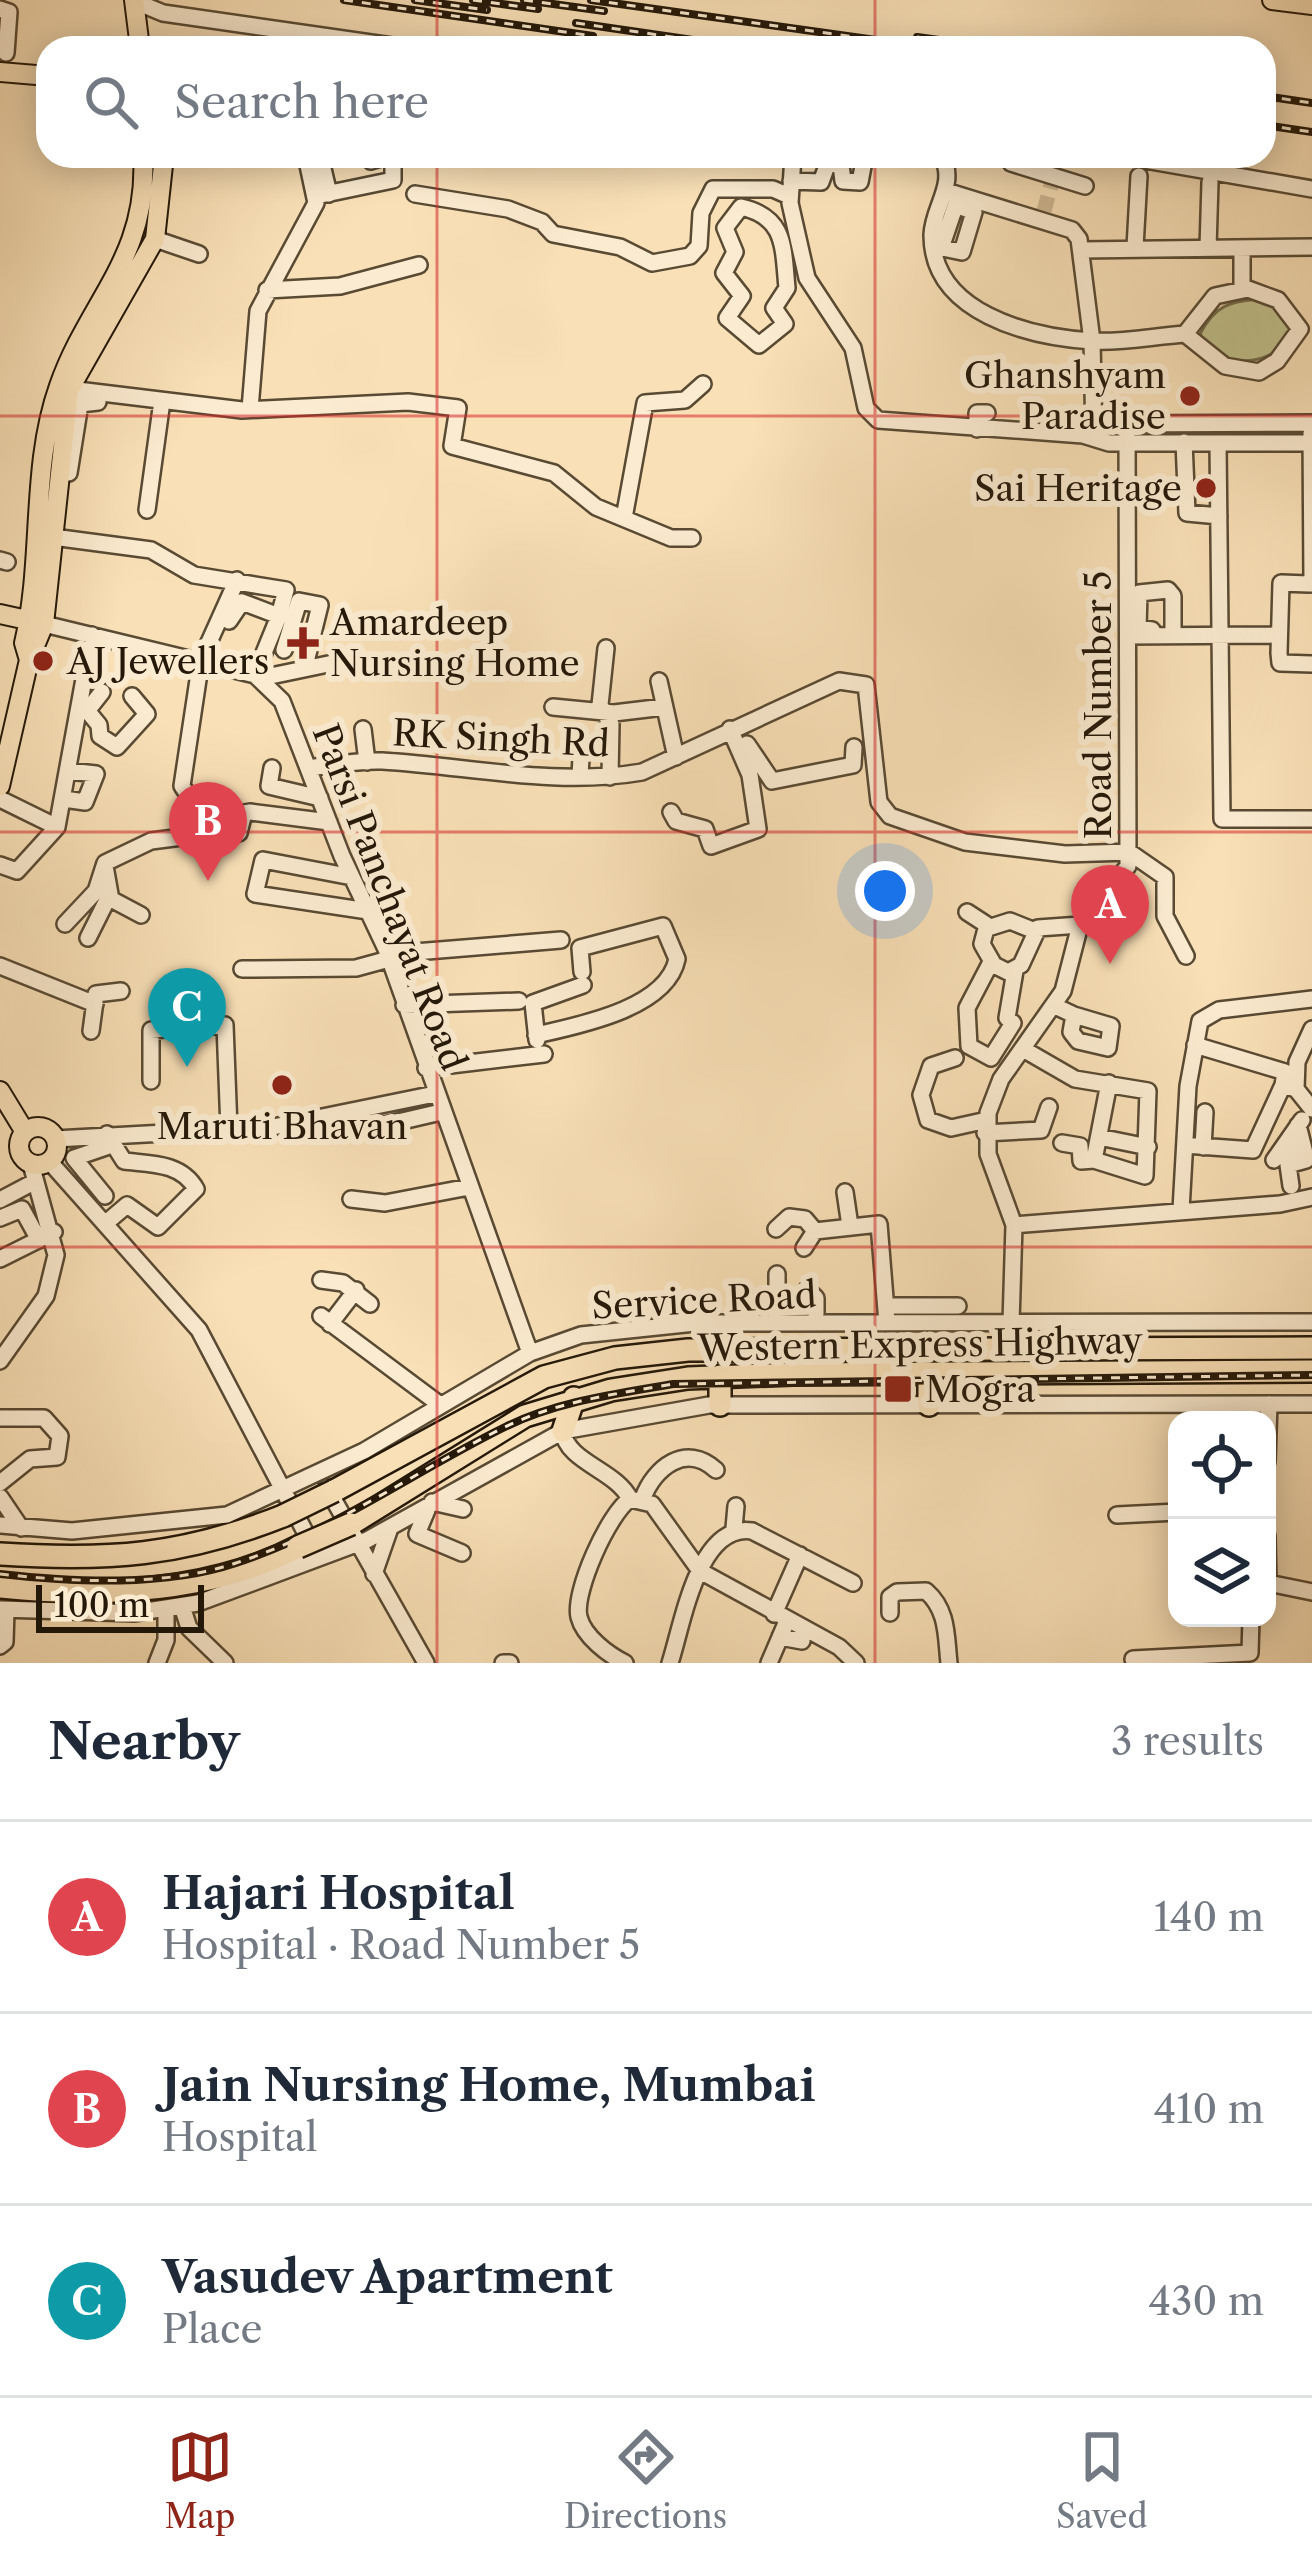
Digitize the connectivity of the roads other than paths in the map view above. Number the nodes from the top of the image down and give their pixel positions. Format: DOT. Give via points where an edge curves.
graph roads {
  1 [pos="1272,0"];
  2 [pos="134,1"];
  3 [pos="1312,4"];
  4 [pos="0,9"];
  5 [pos="138,36"];
  6 [pos="323,36"];
  7 [pos="3,63"];
  8 [pos="36,73"];
  9 [pos="142,168"];
  10 [pos="163,168"];
  11 [pos="311,168"];
  12 [pos="321,168"];
  13 [pos="392,168"];
  14 [pos="792,168"];
  15 [pos="826,168"];
  16 [pos="841,168"];
  17 [pos="863,168"];
  18 [pos="946,168"];
  19 [pos="1026,168"];
  20 [pos="1191,168"];
  21 [pos="1139,176"];
  22 [pos="1210,182"];
  23 [pos="1085,186"];
  24 [pos="790,189"];
  25 [pos="1312,189"];
  26 [pos="415,194"];
  27 [pos="322,195"];
  28 [pos="953,197"];
  29 [pos="1002,200"];
  30 [pos="1043,215"];
  31 [pos="788,232"];
  32 [pos="155,239"];
  33 [pos="937,247"];
  34 [pos="1312,247"];
  35 [pos="1135,248"];
  36 [pos="1208,248"];
  37 [pos="1242,249"];
  38 [pos="1082,250"];
  39 [pos="199,254"];
  40 [pos="419,265"];
  41 [pos="807,278"];
  42 [pos="788,288"];
  43 [pos="1242,289"];
  44 [pos="267,290"];
  45 [pos="1306,329"];
  46 [pos="1184,334"];
  47 [pos="1092,341"];
  48 [pos="703,384"];
  49 [pos="63,389"];
  50 [pos="162,406"];
  51 [pos="250,409"];
  52 [pos="1312,422"];
  53 [pos="1127,433"];
  54 [pos="1090,435"];
  55 [pos="68,439"];
  56 [pos="1218,443"];
  57 [pos="1311,443"];
  58 [pos="1184,450"];
  59 [pos="1206,457"];
  60 [pos="62,483"];
  61 [pos="66,505"];
  62 [pos="147,510"];
  63 [pos="1219,516"];
  64 [pos="624,518"];
  65 [pos="53,537"];
  66 [pos="692,538"];
  67 [pos="237,580"];
  68 [pos="1311,584"];
  69 [pos="1133,610"];
  70 [pos="0,614"];
  71 [pos="279,616"];
  72 [pos="36,622"];
  73 [pos="1173,633"];
  74 [pos="92,635"];
  75 [pos="1279,635"];
  76 [pos="1218,636"];
  77 [pos="1128,637"];
  78 [pos="606,648"];
  79 [pos="284,650"];
  80 [pos="357,658"];
  81 [pos="207,661"];
  82 [pos="1312,664"];
  83 [pos="305,666"];
  84 [pos="258,677"];
  85 [pos="658,680"];
  86 [pos="102,692"];
  87 [pos="132,696"];
  88 [pos="664,706"];
  89 [pos="84,707"];
  90 [pos="553,707"];
  91 [pos="602,713"];
  92 [pos="734,727"];
  93 [pos="363,728"];
  94 [pos="6,736"];
  95 [pos="582,739"];
  96 [pos="854,747"];
  97 [pos="676,757"];
  98 [pos="367,762"];
  99 [pos="308,768"];
  100 [pos="272,769"];
  101 [pos="69,771"];
  102 [pos="580,776"];
  103 [pos="610,777"];
  104 [pos="0,786"];
  105 [pos="320,798"];
  106 [pos="0,799"];
  107 [pos="64,799"];
  108 [pos="671,812"];
  109 [pos="1312,820"];
  110 [pos="329,822"];
  111 [pos="57,827"];
  112 [pos="239,833"];
  113 [pos="1129,852"];
  114 [pos="104,863"];
  115 [pos="0,865"];
  116 [pos="352,877"];
  117 [pos="109,898"];
  118 [pos="368,911"];
  119 [pos="968,912"];
  120 [pos="141,915"];
  121 [pos="64,924"];
  122 [pos="1080,925"];
  123 [pos="988,928"];
  124 [pos="1035,932"];
  125 [pos="88,938"];
  126 [pos="561,940"];
  127 [pos="387,954"];
  128 [pos="1186,956"];
  129 [pos="992,962"];
  130 [pos="0,966"];
  131 [pos="242,970"];
  132 [pos="1015,970"];
  133 [pos="121,991"];
  134 [pos="1312,999"];
  135 [pos="519,1001"];
  136 [pos="95,1004"];
  137 [pos="404,1005"];
  138 [pos="1054,1006"];
  139 [pos="1073,1015"];
  140 [pos="1312,1029"];
  141 [pos="92,1031"];
  142 [pos="536,1035"];
  143 [pos="1195,1045"];
  144 [pos="999,1048"];
  145 [pos="1020,1054"];
  146 [pos="955,1058"];
  147 [pos="426,1068"];
  148 [pos="151,1081"];
  149 [pos="1109,1083"];
  150 [pos="1289,1086"];
  151 [pos="0,1091"];
  152 [pos="435,1094"];
  153 [pos="1048,1107"];
  154 [pos="1311,1108"];
  155 [pos="6,1112"];
  156 [pos="441,1112"];
  157 [pos="1205,1112"];
  158 [pos="986,1127"];
  159 [pos="229,1129"];
  160 [pos="25,1132"];
  161 [pos="355,1132"];
  162 [pos="136,1133"];
  163 [pos="1300,1134"];
  164 [pos="1099,1137"];
  165 [pos="56,1139"];
  166 [pos="110,1140"];
  167 [pos="1062,1143"];
  168 [pos="1185,1145"];
  169 [pos="1148,1147"];
  170 [pos="1203,1147"];
  171 [pos="148,1160"];
  172 [pos="1094,1160"];
  173 [pos="1281,1162"];
  174 [pos="38,1170"];
  175 [pos="1291,1186"];
  176 [pos="469,1187"];
  177 [pos="844,1192"];
  178 [pos="1312,1197"];
  179 [pos="100,1199"];
  180 [pos="350,1199"];
  181 [pos="0,1200"];
  182 [pos="1181,1210"];
  183 [pos="0,1218"];
  184 [pos="106,1222"];
  185 [pos="1014,1225"];
  186 [pos="850,1226"];
  187 [pos="776,1229"];
  188 [pos="815,1231"];
  189 [pos="46,1236"];
  190 [pos="804,1248"];
  191 [pos="0,1259"];
  192 [pos="777,1274"];
  193 [pos="321,1280"];
  194 [pos="807,1289"];
  195 [pos="356,1291"];
  196 [pos="370,1304"];
  197 [pos="958,1306"];
  198 [pos="887,1314"];
  199 [pos="777,1315"];
  200 [pos="816,1315"];
  201 [pos="1312,1322"];
  202 [pos="1011,1323"];
  203 [pos="1312,1348"];
  204 [pos="530,1354"];
  205 [pos="0,1361"];
  206 [pos="1312,1371"];
  207 [pos="720,1376"];
  208 [pos="929,1376"];
  209 [pos="574,1398"];
  210 [pos="439,1404"];
  211 [pos="1269,1404"];
  212 [pos="1312,1404"];
  213 [pos="720,1405"];
  214 [pos="928,1405"];
  215 [pos="1183,1411"];
  216 [pos="1231,1411"];
  217 [pos="1269,1411"];
  218 [pos="0,1418"];
  219 [pos="563,1431"];
  220 [pos="716,1470"];
  221 [pos="319,1472"];
  222 [pos="0,1483"];
  223 [pos="281,1490"];
  224 [pos="0,1497"];
  225 [pos="636,1498"];
  226 [pos="736,1506"];
  227 [pos="426,1507"];
  228 [pos="454,1512"];
  229 [pos="1168,1512"];
  230 [pos="1117,1515"];
  231 [pos="0,1525"];
  232 [pos="397,1526"];
  233 [pos="21,1528"];
  234 [pos="734,1528"];
  235 [pos="353,1534"];
  236 [pos="462,1553"];
  237 [pos="0,1554"];
  238 [pos="800,1555"];
  239 [pos="321,1561"];
  240 [pos="700,1571"];
  241 [pos="374,1574"];
  242 [pos="853,1583"];
  243 [pos="1276,1585"];
  244 [pos="0,1587"];
  245 [pos="1312,1592"];
  246 [pos="174,1607"];
  247 [pos="3,1610"];
  248 [pos="890,1613"];
  249 [pos="780,1624"];
  250 [pos="1250,1627"];
  251 [pos="802,1642"];
  252 [pos="0,1646"];
  253 [pos="1133,1659"];
  254 [pos="157,1663"];
  255 [pos="225,1663"];
  256 [pos="426,1663"];
  257 [pos="626,1663"];
  258 [pos="670,1663"];
  259 [pos="769,1663"];
  260 [pos="856,1663"];
  261 [pos="949,1663"];
  1 -- 3 [label="main road"];
  2 -- 5 [label="main road"];
  2 -- 6 [label="street" via="164,13"];
  4 -- 7 [label="street" via="9,12"];
  7 -- 8 [label="main road"];
  9 -- 49 [label="main road" via="138,234"];
  10 -- 32 [label="main road"];
  11 -- 27 [label="street"];
  12 -- 27 [label="street"];
  13 -- 27 [label="street" via="393,181"];
  14 -- 24 [label="street"];
  15 -- 24 [label="street" via="821,182"];
  16 -- 17 [label="street" via="843,181 860,182"];
  18 -- 28 [label="street"];
  19 -- 23 [label="street"];
  20 -- 25 [label="street"];
  21 -- 35 [label="street"];
  22 -- 36 [label="street"];
  24 -- 26 [label="street" via="713,189 699,246 690,256 652,263 553,234 508,209"];
  24 -- 31 [label="street"];
  27 -- 44 [label="street"];
  28 -- 30 [label="street"];
  28 -- 33 [label="street" via="932,230"];
  28 -- 33 [label="street" via="974,212 968,233 961,253"];
  29 -- 30 [label="street"];
  30 -- 38 [label="street" via="1072,230"];
  31 -- 41 [label="street"];
  31 -- 42 [label="street"];
  31 -- 42 [label="street" via="744,206 726,222 735,254 724,273 742,296 727,319 759,345 785,324 774,305"];
  32 -- 39 [label="street"];
  32 -- 49 [label="main road"];
  33 -- 47 [label="street" via="949,286 972,309"];
  34 -- 37 [label="street"];
  35 -- 36 [label="street"];
  35 -- 38 [label="street"];
  36 -- 37 [label="street"];
  37 -- 43 [label="street"];
  38 -- 47 [label="street"];
  40 -- 44 [label="street" via="340,286"];
  41 -- 42 [label="street"];
  41 -- 54 [label="street" via="853,348 866,408 878,420 977,417"];
  43 -- 45 [label="street" via="1278,300"];
  43 -- 46 [label="street" via="1215,296"];
  44 -- 51 [label="street"];
  45 -- 46 [label="street" via="1259,372 1225,366"];
  46 -- 47 [label="street"];
  47 -- 54 [label="street"];
  48 -- 64 [label="street" via="685,400 645,403"];
  49 -- 50 [label="street"];
  49 -- 55 [label="main road"];
  49 -- 72 [label="main road" via="41,477"];
  50 -- 51 [label="street"];
  50 -- 55 [label="street" via="88,401"];
  50 -- 62 [label="street"];
  51 -- 64 [label="street" via="408,402 458,408 452,446 554,473"];
  52 -- 53 [label="street"];
  52 -- 57 [label="street"];
  53 -- 54 [label="street"];
  53 -- 58 [label="street"];
  53 -- 69 [label="street, Road Number 5"];
  55 -- 60 [label="main road"];
  56 -- 57 [label="street"];
  56 -- 58 [label="street"];
  56 -- 63 [label="street"];
  57 -- 68 [label="street"];
  58 -- 59 [label="street"];
  58 -- 63 [label="street" via="1186,513"];
  60 -- 61 [label="street"];
  60 -- 65 [label="main road"];
  63 -- 76 [label="street"];
  64 -- 66 [label="street"];
  65 -- 67 [label="street" via="151,550 194,575"];
  65 -- 72 [label="main road"];
  67 -- 71 [label="street" via="286,590"];
  67 -- 81 [label="street"];
  68 -- 75 [label="street" via="1282,583"];
  69 -- 73 [label="street" via="1139,630"];
  69 -- 73 [label="street" via="1140,591 1171,591"];
  69 -- 77 [label="street, Road Number 5"];
  70 -- 72 [label="main road"];
  71 -- 81 [label="street" via="237,604"];
  71 -- 84 [label="street"];
  72 -- 74 [label="street"];
  72 -- 94 [label="main road" via="24,643 29,660"];
  73 -- 76 [label="street"];
  73 -- 77 [label="street"];
  74 -- 81 [label="street"];
  74 -- 89 [label="street"];
  75 -- 76 [label="street"];
  75 -- 82 [label="street" via="1280,664"];
  76 -- 109 [label="street" via="1222,819"];
  77 -- 113 [label="street, Road Number 5"];
  78 -- 91 [label="street"];
  79 -- 83 [label="street" via="299,601 320,605"];
  80 -- 83 [label="street"];
  81 -- 84 [label="street"];
  81 -- 114 [label="street" via="182,786 192,799 192,822 182,837"];
  83 -- 84 [label="street"];
  84 -- 99 [label="street, Parsi Panchayat Road" via="282,701"];
  85 -- 88 [label="street"];
  86 -- 89 [label="street"];
  87 -- 89 [label="street" via="147,714 117,747 100,736"];
  88 -- 91 [label="street"];
  88 -- 97 [label="street"];
  89 -- 101 [label="street"];
  90 -- 91 [label="street"];
  91 -- 103 [label="street" via="611,724"];
  92 -- 96 [label="street" via="772,781 853,765"];
  92 -- 97 [label="street, RK Singh Rd"];
  92 -- 108 [label="street" via="758,829 711,846 705,829"];
  92 -- 113 [label="street, RK Singh Rd" via="839,681 866,685 878,802 890,816 965,842"];
  93 -- 98 [label="street"];
  94 -- 104 [label="main road"];
  95 -- 102 [label="street"];
  97 -- 103 [label="street, RK Singh Rd"];
  98 -- 99 [label="street, RK Singh Rd"];
  98 -- 102 [label="street, RK Singh Rd"];
  99 -- 105 [label="street, Parsi Panchayat Road"];
  100 -- 105 [label="street" via="268,785"];
  101 -- 107 [label="street"];
  101 -- 107 [label="street" via="97,774 85,802"];
  102 -- 103 [label="street, RK Singh Rd"];
  105 -- 110 [label="street, Parsi Panchayat Road"];
  106 -- 111 [label="street"];
  107 -- 111 [label="street"];
  110 -- 112 [label="street" via="250,812"];
  110 -- 116 [label="street, Parsi Panchayat Road"];
  111 -- 115 [label="street" via="17,871"];
  113 -- 122 [label="street, Road Number 5" via="1128,866"];
  113 -- 128 [label="street" via="1166,877 1165,916"];
  114 -- 117 [label="street"];
  114 -- 121 [label="street" via="96,891"];
  116 -- 118 [label="street, Parsi Panchayat Road"];
  116 -- 118 [label="street" via="263,860 255,894"];
  117 -- 120 [label="street"];
  117 -- 125 [label="street"];
  118 -- 127 [label="street, Parsi Panchayat Road"];
  119 -- 123 [label="street"];
  122 -- 124 [label="street"];
  122 -- 138 [label="street, Road Number 5"];
  123 -- 124 [label="street" via="1010,921"];
  123 -- 129 [label="street" via="982,944"];
  124 -- 132 [label="street"];
  126 -- 127 [label="street"];
  127 -- 131 [label="street" via="356,968"];
  127 -- 137 [label="street, Parsi Panchayat Road"];
  129 -- 132 [label="street"];
  129 -- 144 [label="street" via="967,1008 968,1042 991,1058"];
  130 -- 136 [label="street"];
  132 -- 144 [label="street" via="1006,1018 1013,1023"];
  133 -- 136 [label="street" via="98,992"];
  134 -- 143 [label="street" via="1208,1013"];
  135 -- 137 [label="street"];
  136 -- 141 [label="street"];
  137 -- 147 [label="street, Parsi Panchayat Road"];
  138 -- 139 [label="street"];
  138 -- 145 [label="street, Road Number 5"];
  140 -- 150 [label="street"];
  142 -- 142 [label="street" via="533,1003 582,979 580,948 663,926 677,959 664,988 623,1011"];
  142 -- 147 [label="street" via="542,1054"];
  143 -- 150 [label="street" via="1284,1072"];
  143 -- 168 [label="street"];
  144 -- 145 [label="street"];
  145 -- 149 [label="street" via="1070,1077"];
  145 -- 158 [label="street, Road Number 5" via="994,1093"];
  146 -- 158 [label="street" via="931,1066 921,1095 928,1120"];
  147 -- 152 [label="street, Parsi Panchayat Road"];
  148 -- 159 [label="street" via="151,1030 225,1025"];
  149 -- 164 [label="street"];
  149 -- 169 [label="street" via="1148,1091"];
  150 -- 154 [label="street"];
  150 -- 170 [label="street" via="1253,1150"];
  151 -- 155 [label="main road"];
  152 -- 156 [label="street, Parsi Panchayat Road"];
  152 -- 159 [label="street"];
  153 -- 158 [label="street" via="1041,1130"];
  154 -- 163 [label="street"];
  155 -- 160 [label="main road"];
  156 -- 161 [label="street"];
  156 -- 176 [label="street, Parsi Panchayat Road"];
  157 -- 170 [label="street"];
  158 -- 185 [label="street" via="996,1187"];
  159 -- 162 [label="street"];
  160 -- 165 [label="main road" via="42,1128"];
  160 -- 174 [label="main road" via="19,1150"];
  162 -- 166 [label="street"];
  162 -- 171 [label="street"];
  163 -- 173 [label="street"];
  163 -- 173 [label="street" via="1306,1160"];
  164 -- 169 [label="street"];
  164 -- 172 [label="street"];
  165 -- 166 [label="street"];
  165 -- 174 [label="main road"];
  166 -- 171 [label="street" via="125,1162"];
  166 -- 179 [label="street" via="74,1158"];
  167 -- 172 [label="street" via="1080,1146 1081,1161"];
  168 -- 170 [label="street"];
  168 -- 182 [label="street"];
  169 -- 172 [label="street" via="1143,1178"];
  171 -- 184 [label="street" via="194,1182 193,1195 158,1227 127,1204"];
  173 -- 175 [label="street"];
  174 -- 179 [label="street"];
  174 -- 181 [label="street"];
  174 -- 189 [label="street"];
  176 -- 180 [label="street" via="385,1203"];
  176 -- 204 [label="street, Parsi Panchayat Road"];
  177 -- 186 [label="street"];
  178 -- 182 [label="street"];
  179 -- 184 [label="street"];
  182 -- 185 [label="street"];
  183 -- 189 [label="street" via="22,1208"];
  184 -- 223 [label="street" via="199,1330"];
  185 -- 202 [label="street"];
  186 -- 188 [label="street"];
  186 -- 198 [label="street" via="879,1224"];
  187 -- 188 [label="street" via="789,1217"];
  188 -- 190 [label="street"];
  189 -- 191 [label="street"];
  189 -- 205 [label="street" via="56,1255 46,1297"];
  192 -- 199 [label="street"];
  193 -- 195 [label="street"];
  194 -- 200 [label="street"];
  195 -- 196 [label="street"];
  195 -- 210 [label="street" via="326,1320"];
  197 -- 198 [label="street"];
  198 -- 200 [label="street, Service Road"];
  198 -- 202 [label="street, Service Road"];
  199 -- 200 [label="street, Service Road"];
  199 -- 204 [label="street, Service Road" via="581,1335"];
  201 -- 202 [label="street, Service Road"];
  203 -- 237 [label="highway, Western Express Highway, bridge" via="688,1350 615,1358 544,1377 334,1491 212,1544 93,1558"];
  204 -- 210 [label="street, Service Road"];
  206 -- 208 [label="highway, Western Express Highway"];
  207 -- 208 [label="highway, Western Express Highway"];
  207 -- 209 [label="highway, Western Express Highway"];
  207 -- 213 [label="highway"];
  208 -- 214 [label="highway"];
  209 -- 219 [label="highway"];
  209 -- 235 [label="highway, Western Express Highway" via="486,1437"];
  210 -- 221 [label="street, Service Road"];
  211 -- 212 [label="street"];
  211 -- 216 [label="street"];
  211 -- 217 [label="street"];
  213 -- 214 [label="street"];
  213 -- 219 [label="street"];
  214 -- 215 [label="street"];
  218 -- 222 [label="street" via="44,1418 60,1436 57,1457 30,1459"];
  219 -- 225 [label="street" via="570,1449"];
  219 -- 227 [label="street"];
  220 -- 225 [label="street" via="702,1460 672,1461"];
  221 -- 223 [label="street, Service Road"];
  221 -- 235 [label="street"];
  223 -- 233 [label="street, Service Road" via="227,1515 168,1524"];
  223 -- 239 [label="street"];
  224 -- 233 [label="street"];
  225 -- 240 [label="street"];
  225 -- 257 [label="street" via="611,1518 579,1600 586,1632"];
  226 -- 234 [label="street"];
  227 -- 228 [label="street"];
  227 -- 232 [label="street"];
  227 -- 236 [label="street" via="416,1533"];
  229 -- 230 [label="street"];
  231 -- 233 [label="street, Service Road"];
  232 -- 235 [label="street"];
  232 -- 241 [label="street"];
  234 -- 238 [label="street"];
  234 -- 240 [label="street"];
  235 -- 239 [label="street"];
  235 -- 241 [label="street"];
  235 -- 244 [label="highway, Western Express Highway, bridge" via="298,1547 259,1568 165,1586"];
  238 -- 242 [label="street"];
  238 -- 249 [label="street"];
  239 -- 246 [label="street"];
  240 -- 249 [label="street"];
  240 -- 258 [label="street"];
  241 -- 256 [label="street"];
  243 -- 245 [label="street"];
  246 -- 247 [label="street"];
  246 -- 254 [label="street"];
  246 -- 255 [label="street"];
  247 -- 252 [label="street"];
  248 -- 261 [label="street" via="893,1593 926,1591 944,1615"];
  249 -- 251 [label="street"];
  249 -- 259 [label="street"];
  249 -- 260 [label="street" via="839,1647"];
  250 -- 253 [label="street" via="1250,1653"];
}
